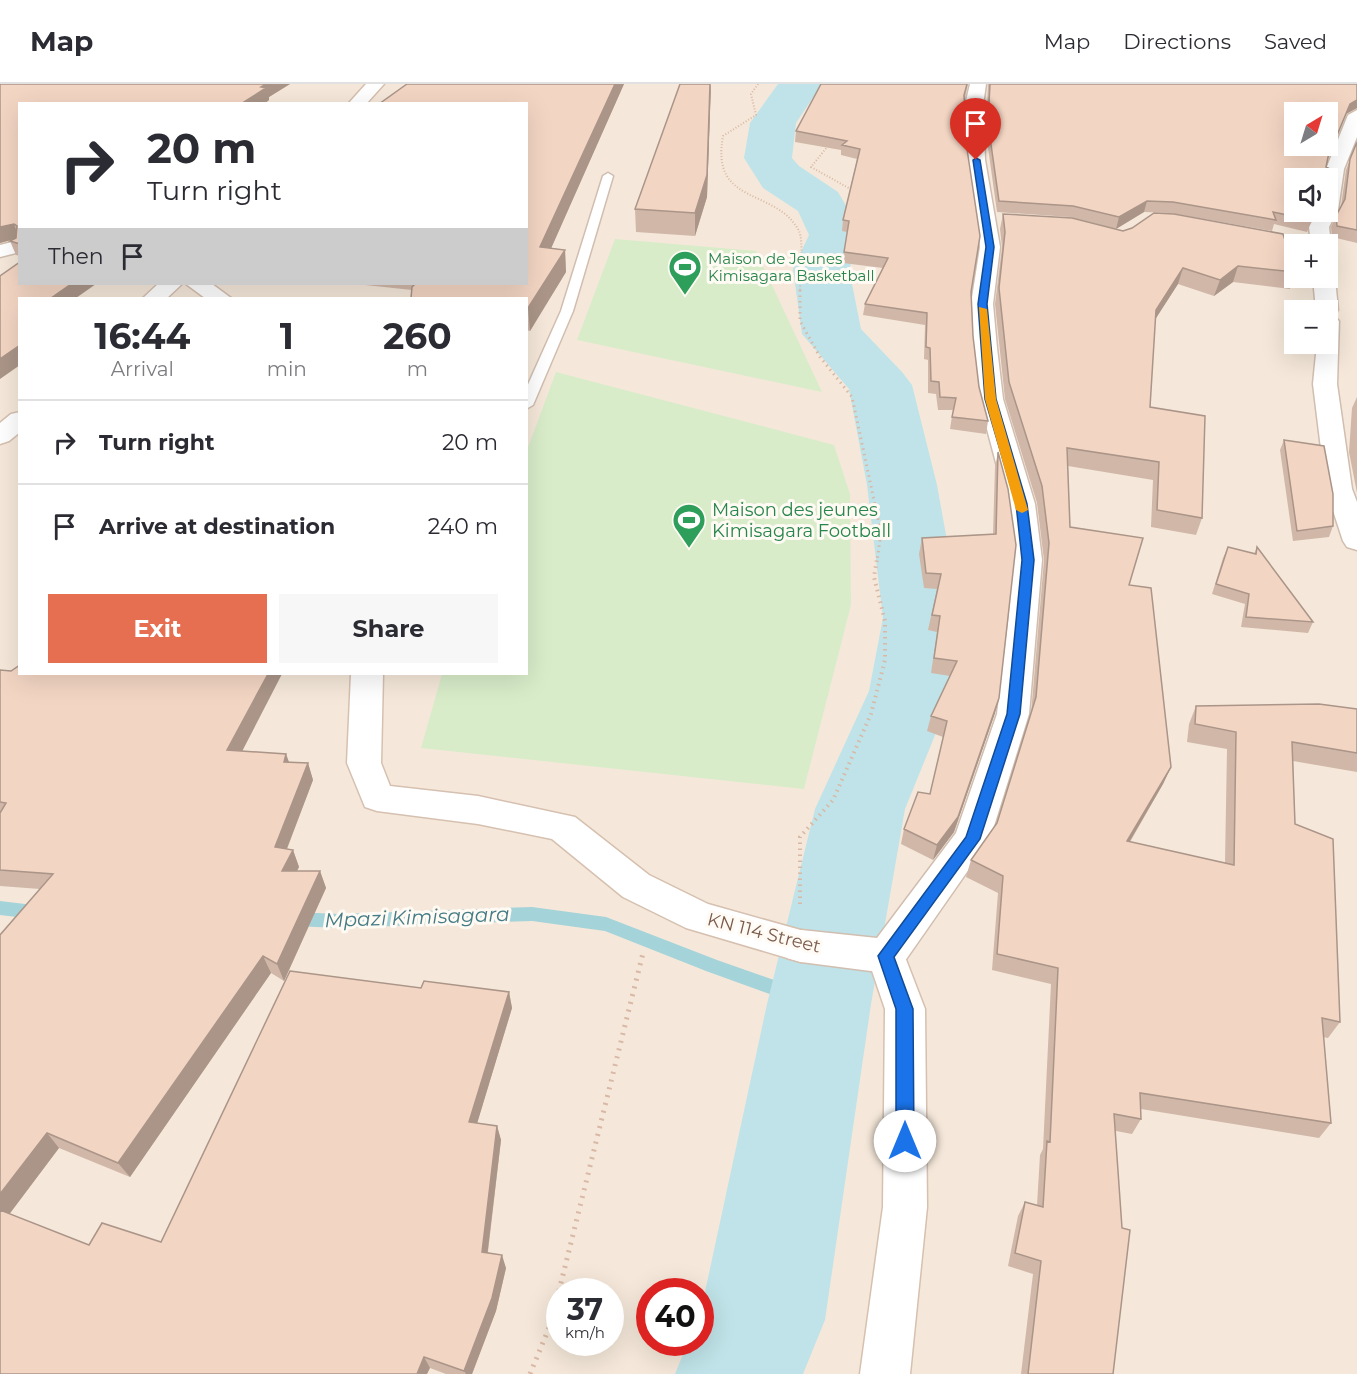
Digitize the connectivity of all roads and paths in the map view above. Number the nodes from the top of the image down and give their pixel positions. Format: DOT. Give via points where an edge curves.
graph roads {
  1 [pos="376,84"];
  2 [pos="758,84"];
  3 [pos="978,84"];
  4 [pos="358,102"];
  5 [pos="1357,115"];
  6 [pos="833,140"];
  7 [pos="1335,168"];
  8 [pos="608,176"];
  9 [pos="858,193"];
  10 [pos="1221,230"];
  11 [pos="1284,242"];
  12 [pos="18,246"];
  13 [pos="0,250"];
  14 [pos="170,285"];
  15 [pos="199,285"];
  16 [pos="155,297"];
  17 [pos="218,297"];
  18 [pos="1328,354"];
  19 [pos="528,400"];
  20 [pos="18,421"];
  21 [pos="0,436"];
  22 [pos="1357,541"];
  23 [pos="367,675"];
  24 [pos="801,946"];
  25 [pos="643,953"];
  26 [pos="886,956"];
  27 [pos="530,1374"];
  28 [pos="885,1374"];
  1 -- 4 [label="street"];
  2 -- 24 [label="path" via="751,94 756,115 723,136 720,152 727,178 744,195 784,211 800,233 800,321 820,357 852,397 881,533 874,577 885,621 885,660 871,714 833,800 800,837"];
  3 -- 26 [label="street" via="974,105 976,160 998,220 982,304 991,399 1021,504 1028,560 1013,714 972,839"];
  5 -- 7 [label="street"];
  6 -- 9 [label="path" via="811,166"];
  8 -- 19 [label="lane" via="567,311"];
  10 -- 11 [label="street"];
  12 -- 13 [label="street"];
  14 -- 16 [label="street"];
  15 -- 17 [label="street"];
  18 -- 22 [label="street" via="1325,384 1339,489"];
  20 -- 21 [label="street"];
  23 -- 24 [label="street, KN 114 Street" via="364,763 377,798 478,810 562,827 647,891 699,917"];
  24 -- 26 [label="street, KN 114 Street"];
  25 -- 27 [label="path" via="551,1323"];
  26 -- 28 [label="street" via="904,1009 905,1207"];
}
